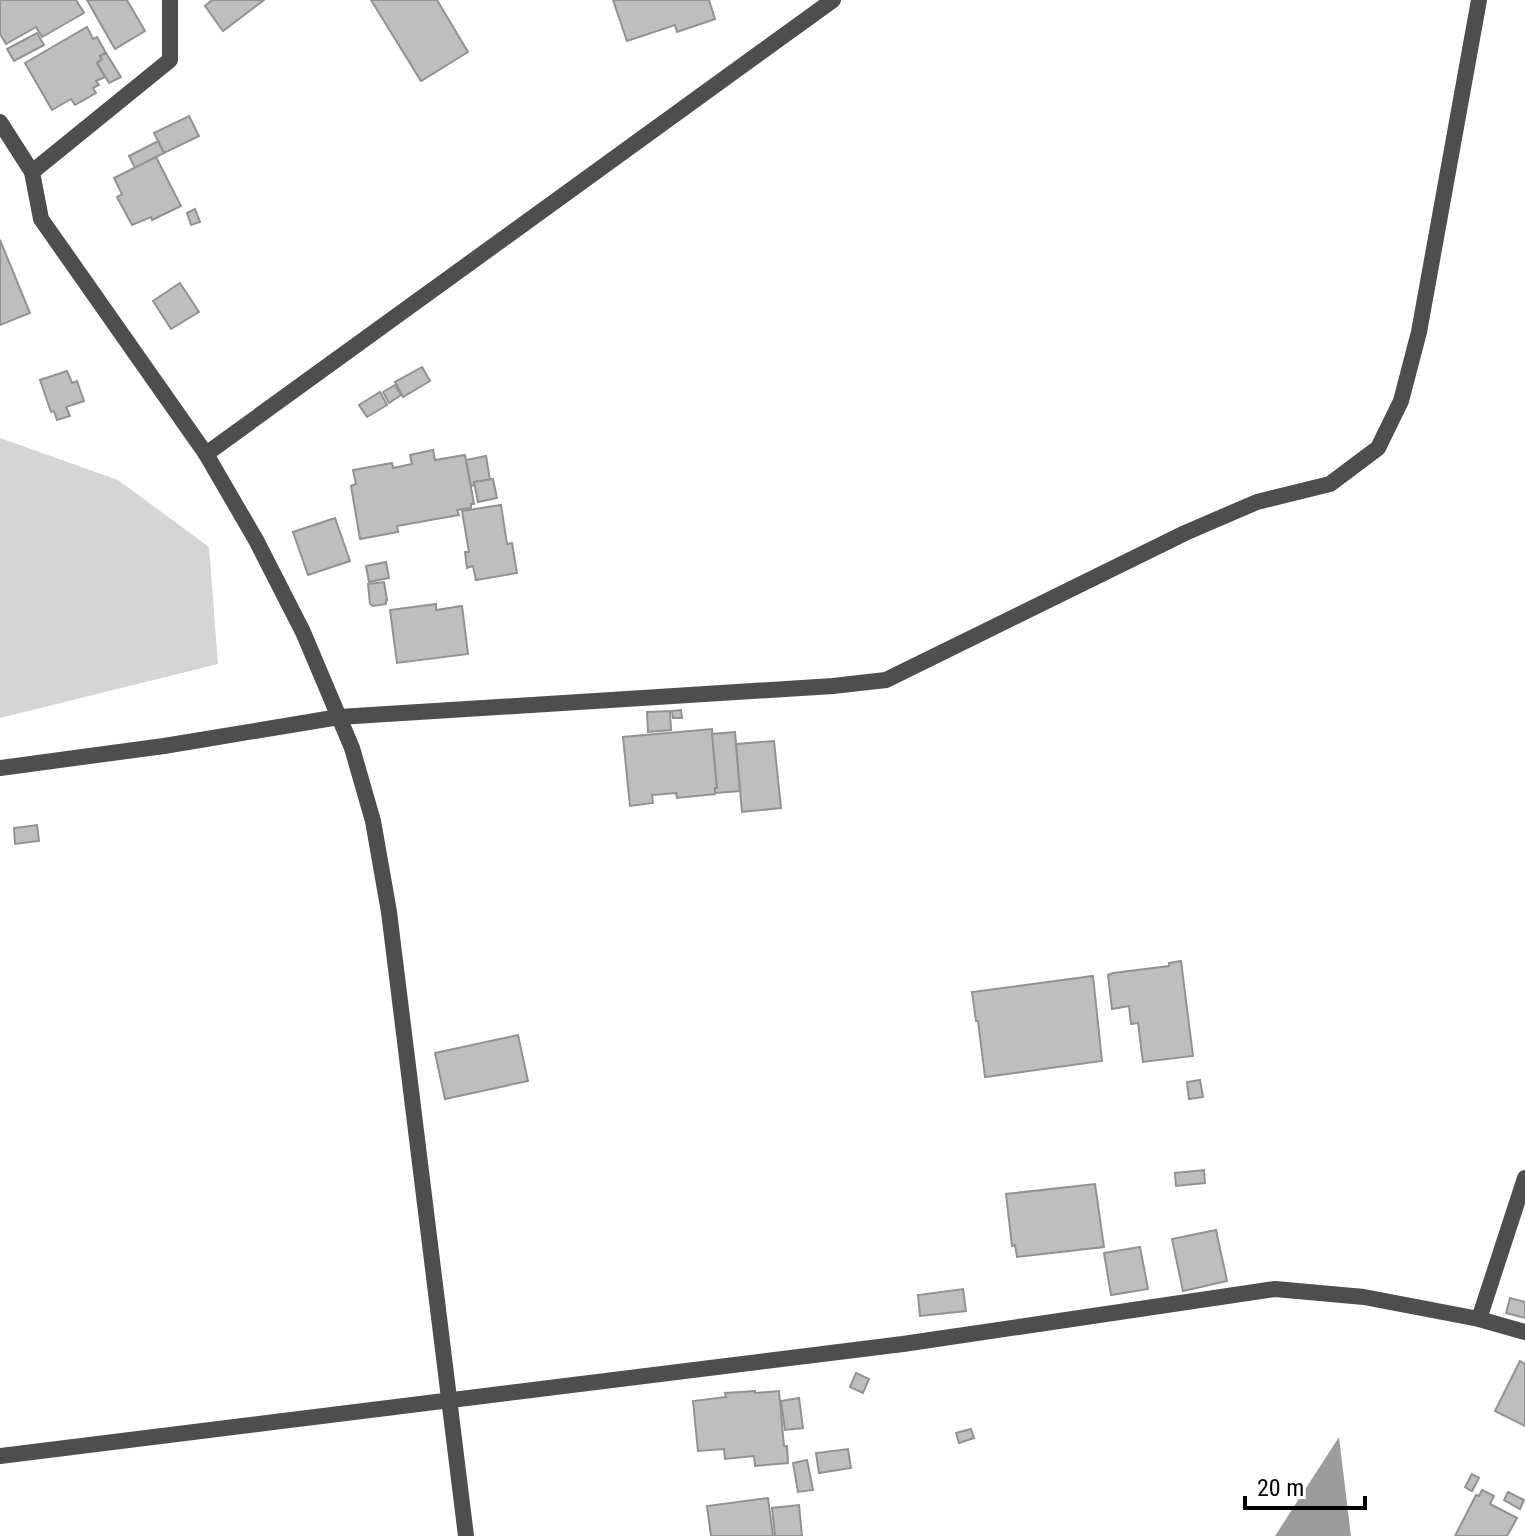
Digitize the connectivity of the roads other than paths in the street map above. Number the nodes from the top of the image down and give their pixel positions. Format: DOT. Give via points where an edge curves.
graph roads {
  1 [pos="170,0"];
  2 [pos="833,0"];
  3 [pos="1479,0"];
  4 [pos="0,122"];
  5 [pos="32,172"];
  6 [pos="206,454"];
  7 [pos="339,717"];
  8 [pos="0,768"];
  9 [pos="1525,1178"];
  10 [pos="1479,1319"];
  11 [pos="1525,1332"];
  12 [pos="449,1399"];
  13 [pos="0,1456"];
  14 [pos="466,1536"];
  1 -- 5 [label="street" via="170,60"];
  2 -- 6 [label="street"];
  3 -- 7 [label="street" via="1419,332 1401,401 1378,448 1330,484 1228,514 886,680"];
  4 -- 5 [label="street"];
  5 -- 6 [label="street" via="41,219"];
  6 -- 7 [label="street" via="303,632"];
  7 -- 8 [label="street"];
  7 -- 12 [label="street" via="373,821 389,912"];
  9 -- 10 [label="street"];
  10 -- 11 [label="street"];
  10 -- 12 [label="street" via="1364,1297 1275,1289 903,1344"];
  12 -- 13 [label="street"];
  12 -- 14 [label="street"];
}
